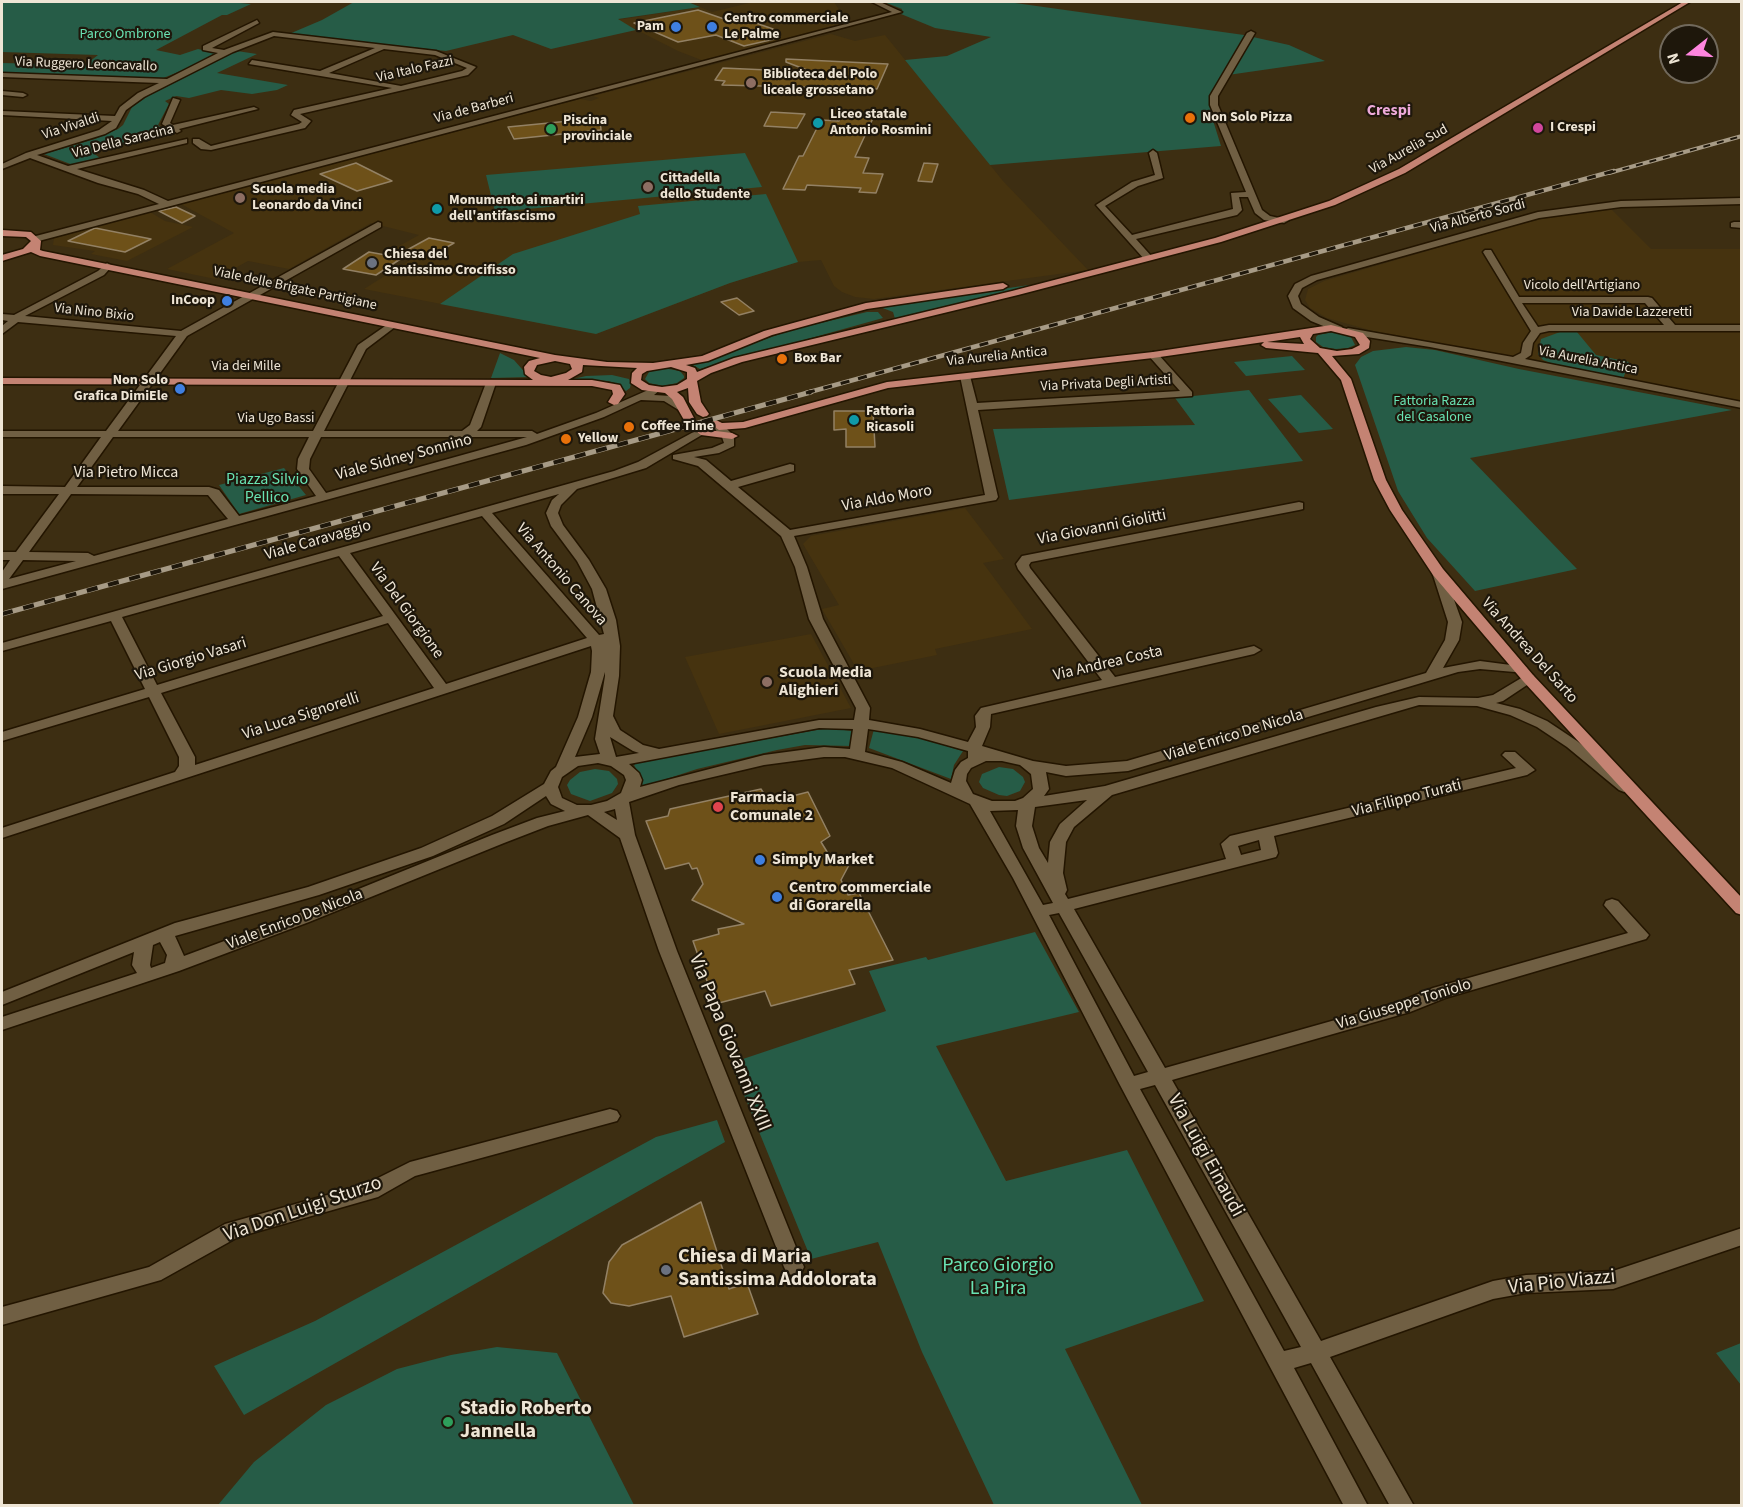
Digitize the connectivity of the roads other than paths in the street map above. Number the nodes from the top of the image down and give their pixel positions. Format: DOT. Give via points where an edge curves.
graph roads {
  1 [pos="875,2"];
  2 [pos="1687,2"];
  3 [pos="257,22"];
  4 [pos="1251,33"];
  5 [pos="273,34"];
  6 [pos="385,46"];
  7 [pos="225,53"];
  8 [pos="252,62"];
  9 [pos="322,73"];
  10 [pos="2,75"];
  11 [pos="15,76"];
  12 [pos="169,81"];
  13 [pos="2,85"];
  14 [pos="402,87"];
  15 [pos="2,93"];
  16 [pos="23,94"];
  17 [pos="176,100"];
  18 [pos="254,109"];
  19 [pos="2,113"];
  20 [pos="54,116"];
  21 [pos="2,118"];
  22 [pos="118,119"];
  23 [pos="189,125"];
  24 [pos="172,128"];
  25 [pos="189,139"];
  26 [pos="1153,153"];
  27 [pos="29,154"];
  28 [pos="2,167"];
  29 [pos="68,169"];
  30 [pos="1251,194"];
  31 [pos="1742,199"];
  32 [pos="166,204"];
  33 [pos="1257,215"];
  34 [pos="1268,222"];
  35 [pos="378,225"];
  36 [pos="1250,231"];
  37 [pos="2,233"];
  38 [pos="1130,238"];
  39 [pos="35,242"];
  40 [pos="1488,252"];
  41 [pos="2,258"];
  42 [pos="1148,258"];
  43 [pos="107,266"];
  44 [pos="1090,273"];
  45 [pos="255,295"];
  46 [pos="1517,300"];
  47 [pos="866,306"];
  48 [pos="2,317"];
  49 [pos="14,318"];
  50 [pos="391,325"];
  51 [pos="880,325"];
  52 [pos="1672,328"];
  53 [pos="1742,328"];
  54 [pos="1343,330"];
  55 [pos="2,331"];
  56 [pos="1536,331"];
  57 [pos="1309,332"];
  58 [pos="183,334"];
  59 [pos="755,338"];
  60 [pos="1528,343"];
  61 [pos="1430,344"];
  62 [pos="1217,347"];
  63 [pos="503,348"];
  64 [pos="1318,350"];
  65 [pos="1358,351"];
  66 [pos="1153,355"];
  67 [pos="1513,355"];
  68 [pos="1526,355"];
  69 [pos="555,358"];
  70 [pos="573,361"];
  71 [pos="671,364"];
  72 [pos="630,365"];
  73 [pos="656,365"];
  74 [pos="1538,366"];
  75 [pos="530,367"];
  76 [pos="570,376"];
  77 [pos="965,376"];
  78 [pos="538,378"];
  79 [pos="1346,379"];
  80 [pos="692,380"];
  81 [pos="2,381"];
  82 [pos="149,381"];
  83 [pos="636,381"];
  84 [pos="343,382"];
  85 [pos="492,383"];
  86 [pos="655,390"];
  87 [pos="668,390"];
  88 [pos="636,399"];
  89 [pos="614,402"];
  90 [pos="1742,405"];
  91 [pos="972,407"];
  92 [pos="783,413"];
  93 [pos="692,421"];
  94 [pos="711,421"];
  95 [pos="571,426"];
  96 [pos="550,433"];
  97 [pos="2,434"];
  98 [pos="110,434"];
  99 [pos="317,434"];
  100 [pos="464,434"];
  101 [pos="728,436"];
  102 [pos="715,452"];
  103 [pos="677,457"];
  104 [pos="642,465"];
  105 [pos="790,468"];
  106 [pos="710,469"];
  107 [pos="580,485"];
  108 [pos="729,485"];
  109 [pos="2,490"];
  110 [pos="68,490"];
  111 [pos="323,497"];
  112 [pos="522,501"];
  113 [pos="1299,506"];
  114 [pos="484,511"];
  115 [pos="236,522"];
  116 [pos="557,526"];
  117 [pos="787,534"];
  118 [pos="342,551"];
  119 [pos="2,556"];
  120 [pos="19,556"];
  121 [pos="106,557"];
  122 [pos="1438,572"];
  123 [pos="2,580"];
  124 [pos="2,585"];
  125 [pos="115,616"];
  126 [pos="391,618"];
  127 [pos="612,637"];
  128 [pos="596,640"];
  129 [pos="2,647"];
  130 [pos="1254,650"];
  131 [pos="1525,674"];
  132 [pos="1432,675"];
  133 [pos="1111,682"];
  134 [pos="154,690"];
  135 [pos="443,690"];
  136 [pos="1478,702"];
  137 [pos="604,714"];
  138 [pos="862,724"];
  139 [pos="982,727"];
  140 [pos="2,737"];
  141 [pos="658,754"];
  142 [pos="857,754"];
  143 [pos="975,754"];
  144 [pos="1510,755"];
  145 [pos="613,761"];
  146 [pos="1025,762"];
  147 [pos="563,768"];
  148 [pos="180,775"];
  149 [pos="550,787"];
  150 [pos="1107,791"];
  151 [pos="1635,796"];
  152 [pos="624,798"];
  153 [pos="973,800"];
  154 [pos="1028,802"];
  155 [pos="589,811"];
  156 [pos="2,833"];
  157 [pos="627,835"];
  158 [pos="1612,905"];
  159 [pos="1064,907"];
  160 [pos="1742,909"];
  161 [pos="1039,912"];
  162 [pos="153,937"];
  163 [pos="173,967"];
  164 [pos="147,975"];
  165 [pos="2,999"];
  166 [pos="2,1024"];
  167 [pos="1161,1077"];
  168 [pos="1129,1084"];
  169 [pos="610,1116"];
  170 [pos="1742,1236"];
  171 [pos="794,1267"];
  172 [pos="2,1316"];
  173 [pos="1317,1353"];
  174 [pos="1279,1362"];
  175 [pos="1357,1506"];
  176 [pos="1403,1506"];
  1 -- 32 [label="street, Via de Barberi" via="899,12"];
  2 -- 34 [label="main road, Via Aurelia Sud" via="1402,171 1332,203"];
  3 -- 7 [label="street" via="206,48"];
  4 -- 30 [label="street" via="1214,101"];
  5 -- 6 [label="street, Via Italo Fazzi"];
  5 -- 7 [label="street, Via Vivaldi"];
  6 -- 9 [label="street"];
  6 -- 14 [label="street, Via Italo Fazzi" via="436,53 472,67 465,73"];
  7 -- 12 [label="street, Via Vivaldi"];
  8 -- 9 [label="street"];
  9 -- 14 [label="street"];
  10 -- 11 [label="street, Via Ruggero Leoncavallo"];
  11 -- 12 [label="street, Via Ruggero Leoncavallo"];
  11 -- 13 [label="street"];
  12 -- 22 [label="street, Via Vivaldi" via="133,101"];
  14 -- 25 [label="street, Via Italo Fazzi" via="297,112 295,115 307,121 302,126 214,147 204,147"];
  15 -- 16 [label="street"];
  17 -- 24 [label="street, Via Della Saracina" via="166,124"];
  18 -- 23 [label="street, Via Della Saracina"];
  19 -- 20 [label="street"];
  20 -- 21 [label="street" via="47,120"];
  20 -- 22 [label="street"];
  22 -- 27 [label="street, Via Vivaldi" via="96,135"];
  23 -- 24 [label="street, Via Della Saracina"];
  23 -- 25 [label="street, Via Della Saracina"];
  24 -- 25 [label="street, Via Della Saracina"];
  25 -- 29 [label="street, Via Della Saracina"];
  26 -- 38 [label="street" via="1160,176 1135,184 1100,205"];
  27 -- 28 [label="street, Via Vivaldi"];
  27 -- 29 [label="street"];
  29 -- 32 [label="street"];
  30 -- 33 [label="street"];
  30 -- 38 [label="street" via="1234,195 1238,210 1234,213"];
  31 -- 54 [label="street, Via Alberto Sordi" via="1621,204 1538,215 1326,274 1299,286 1293,296 1297,306 1315,319"];
  31 -- 57 [label="street, Via Alberto Sordi" via="1615,201 1532,212 1308,275 1291,284 1284,295"];
  32 -- 39 [label="street, Via de Barberi"];
  33 -- 34 [label="street"];
  33 -- 36 [label="street"];
  34 -- 36 [label="main road, Via Aurelia Sud"];
  35 -- 45 [label="street"];
  36 -- 42 [label="main road, Via Aurelia Sud"];
  37 -- 39 [label="main road, Viale delle Brigate Partigiane" via="28,234"];
  38 -- 42 [label="street"];
  39 -- 41 [label="main road" via="26,251"];
  39 -- 43 [label="main road, Viale delle Brigate Partigiane" via="35,251 40,253"];
  40 -- 46 [label="street"];
  42 -- 44 [label="main road, Via Aurelia Sud"];
  43 -- 45 [label="main road, Viale delle Brigate Partigiane"];
  43 -- 49 [label="street" via="101,273"];
  44 -- 47 [label="main road"];
  44 -- 51 [label="main road"];
  45 -- 50 [label="main road, Viale delle Brigate Partigiane"];
  45 -- 58 [label="street"];
  46 -- 52 [label="street, Vicolo dell'Artigiano" via="1648,300"];
  46 -- 56 [label="street"];
  47 -- 51 [label="main road" via="887,314 887,321"];
  47 -- 59 [label="main road"];
  48 -- 49 [label="street, Via Nino Bixio"];
  49 -- 55 [label="street"];
  49 -- 58 [label="street, Via Nino Bixio"];
  50 -- 63 [label="main road, Viale delle Brigate Partigiane"];
  50 -- 84 [label="street" via="362,347"];
  51 -- 80 [label="main road" via="738,360"];
  52 -- 53 [label="street, Via Davide Lazzeretti"];
  52 -- 56 [label="street, Via Davide Lazzeretti"];
  54 -- 57 [label="main road, Via Aurelia Antica"];
  54 -- 61 [label="street, Via Aurelia Antica"];
  54 -- 65 [label="main road" via="1363,339 1366,344"];
  56 -- 60 [label="street"];
  57 -- 62 [label="main road, Via Aurelia Antica"];
  57 -- 64 [label="main road" via="1305,340"];
  58 -- 82 [label="street"];
  59 -- 71 [label="main road" via="715,355"];
  59 -- 72 [label="main road"];
  60 -- 67 [label="street"];
  60 -- 68 [label="street"];
  61 -- 65 [label="street, Via Aurelia Antica" via="1390,344"];
  61 -- 67 [label="street, Via Aurelia Antica"];
  62 -- 64 [label="main road, Via Aurelia Antica" via="1263,345"];
  62 -- 66 [label="main road, Via Aurelia Antica"];
  63 -- 69 [label="main road, Viale delle Brigate Partigiane"];
  63 -- 75 [label="main road"];
  64 -- 65 [label="main road, Via Aurelia Antica" via="1337,354"];
  64 -- 79 [label="main road, Via Andrea Del Sarto"];
  65 -- 79 [label="main road" via="1346,364"];
  66 -- 77 [label="main road, Via Aurelia Antica"];
  66 -- 91 [label="street, Via Privata Degli Artisti" via="1188,394"];
  67 -- 68 [label="street"];
  67 -- 74 [label="street, Via Aurelia Antica"];
  68 -- 74 [label="street"];
  69 -- 70 [label="main road, Viale delle Brigate Partigiane"];
  69 -- 75 [label="main road"];
  70 -- 72 [label="main road, Viale delle Brigate Partigiane"];
  70 -- 76 [label="main road" via="579,366"];
  71 -- 73 [label="main road"];
  71 -- 80 [label="main road" via="688,368 693,373"];
  72 -- 73 [label="main road"];
  73 -- 83 [label="main road" via="640,370"];
  74 -- 90 [label="street, Via Aurelia Antica"];
  75 -- 78 [label="main road" via="531,375"];
  76 -- 78 [label="main road, Via dei Mille"];
  76 -- 83 [label="main road, Via dei Mille" via="617,373"];
  77 -- 91 [label="street"];
  77 -- 92 [label="main road, Via Aurelia Antica" via="887,385"];
  78 -- 85 [label="main road, Via dei Mille"];
  79 -- 122 [label="main road, Via Andrea Del Sarto" via="1380,480"];
  80 -- 87 [label="main road"];
  80 -- 94 [label="main road" via="695,402"];
  81 -- 82 [label="main road, Via dei Mille"];
  82 -- 84 [label="main road, Via dei Mille"];
  82 -- 98 [label="street"];
  83 -- 86 [label="main road, Via dei Mille"];
  83 -- 89 [label="street, Viale Sidney Sonnino" via="632,390"];
  84 -- 85 [label="main road, Via dei Mille"];
  84 -- 99 [label="street"];
  85 -- 89 [label="main road" via="603,384 619,391"];
  85 -- 100 [label="street" via="475,427"];
  86 -- 87 [label="main road"];
  86 -- 88 [label="street, Viale Sidney Sonnino"];
  87 -- 93 [label="main road"];
  88 -- 93 [label="street" via="663,397"];
  88 -- 95 [label="street, Viale Sidney Sonnino"];
  89 -- 95 [label="street, Viale Sidney Sonnino"];
  91 -- 117 [label="street, Via Aldo Moro" via="992,497"];
  92 -- 94 [label="main road, Via Aurelia Antica" via="745,425"];
  92 -- 101 [label="main road, Via Aurelia Antica" via="751,431"];
  93 -- 101 [label="main road, Via Aurelia Antica" via="716,436"];
  93 -- 104 [label="street, Viale Caravaggio"];
  94 -- 101 [label="street"];
  95 -- 96 [label="street, Viale Sidney Sonnino"];
  96 -- 100 [label="street, Via Ugo Bassi"];
  96 -- 111 [label="street, Viale Sidney Sonnino"];
  97 -- 98 [label="street, Via Ugo Bassi"];
  98 -- 99 [label="street, Via Ugo Bassi"];
  98 -- 110 [label="street"];
  99 -- 100 [label="street, Via Ugo Bassi"];
  99 -- 111 [label="street" via="303,469"];
  101 -- 102 [label="street" via="730,444"];
  102 -- 103 [label="street, Viale Caravaggio"];
  102 -- 106 [label="street"];
  103 -- 104 [label="street, Viale Caravaggio"];
  103 -- 106 [label="street" via="697,460"];
  104 -- 107 [label="street, Viale Caravaggio"];
  105 -- 108 [label="street"];
  106 -- 108 [label="street"];
  107 -- 112 [label="street, Viale Caravaggio"];
  107 -- 116 [label="street, Via Antonio Canova" via="556,503 552,513"];
  108 -- 117 [label="street"];
  109 -- 110 [label="street, Via Pietro Micca"];
  110 -- 115 [label="street, Via Pietro Micca" via="209,491 215,493"];
  110 -- 120 [label="street"];
  111 -- 115 [label="street, Viale Sidney Sonnino"];
  112 -- 114 [label="street, Viale Caravaggio"];
  112 -- 116 [label="street, Via Antonio Canova" via="536,507"];
  113 -- 133 [label="street, Via Giovanni Giolitti" via="1022,564"];
  114 -- 118 [label="street, Viale Caravaggio"];
  114 -- 128 [label="street, Via Antonio Canova"];
  115 -- 121 [label="street, Viale Sidney Sonnino"];
  116 -- 127 [label="street, Via Antonio Canova" via="599,589"];
  117 -- 138 [label="street" via="816,619 861,702"];
  118 -- 125 [label="street, Viale Caravaggio"];
  118 -- 126 [label="street, Via Del Giorgione"];
  119 -- 120 [label="street"];
  120 -- 121 [label="street"];
  120 -- 123 [label="street"];
  121 -- 124 [label="street, Viale Sidney Sonnino"];
  122 -- 131 [label="main road, Via Andrea Del Sarto"];
  122 -- 132 [label="street" via="1455,622 1448,648"];
  125 -- 129 [label="street, Viale Caravaggio"];
  125 -- 134 [label="street"];
  126 -- 134 [label="street, Via Giorgio Vasari"];
  126 -- 135 [label="street, Via Del Giorgione"];
  127 -- 128 [label="street, Via Luca Signorelli"];
  127 -- 137 [label="street, Via Antonio Canova" via="612,676"];
  128 -- 135 [label="street, Via Luca Signorelli"];
  128 -- 147 [label="street, Via Antonio Canova" via="598,672 585,717"];
  130 -- 133 [label="street, Via Andrea Costa"];
  131 -- 132 [label="street, Viale Enrico De Nicola" via="1480,665"];
  131 -- 136 [label="street, Viale Enrico De Nicola" via="1498,698"];
  131 -- 151 [label="main road, Via Andrea Del Sarto"];
  132 -- 146 [label="street, Viale Enrico De Nicola" via="1128,766 1066,771"];
  133 -- 139 [label="street, Via Andrea Costa" via="986,711"];
  134 -- 140 [label="street, Via Giorgio Vasari"];
  134 -- 148 [label="street" via="187,757 187,767"];
  135 -- 148 [label="street, Via Luca Signorelli"];
  136 -- 150 [label="street, Viale Enrico De Nicola" via="1419,701 1381,710"];
  136 -- 151 [label="street, Viale Enrico De Nicola" via="1542,724"];
  137 -- 141 [label="street" via="614,733 638,748"];
  137 -- 145 [label="street, Via Antonio Canova" via="602,739"];
  138 -- 141 [label="street, Viale Enrico De Nicola" via="819,724"];
  138 -- 142 [label="street"];
  138 -- 143 [label="street, Viale Enrico De Nicola" via="920,733"];
  139 -- 143 [label="street, Via Andrea Costa"];
  139 -- 146 [label="street" via="994,742"];
  141 -- 145 [label="street, Viale Enrico De Nicola"];
  142 -- 152 [label="street, Viale Enrico De Nicola" via="824,752 774,758 675,781"];
  142 -- 153 [label="street, Viale Enrico De Nicola" via="897,765"];
  143 -- 146 [label="street, Viale Enrico De Nicola"];
  143 -- 153 [label="street" via="958,781"];
  144 -- 159 [label="street, Via Filippo Turati" via="1527,770 1265,833 1270,854"];
  145 -- 147 [label="street" via="586,759"];
  145 -- 152 [label="street" via="625,766 634,780"];
  146 -- 154 [label="street" via="1041,780 1041,789"];
  147 -- 149 [label="street"];
  148 -- 156 [label="street, Via Luca Signorelli"];
  149 -- 155 [label="street" via="556,801 564,806"];
  149 -- 162 [label="street, Viale Enrico De Nicola" via="498,820 418,855 313,891"];
  150 -- 154 [label="street, Viale Enrico De Nicola"];
  150 -- 159 [label="street, Viale Enrico De Nicola" via="1068,824 1058,843 1055,873"];
  151 -- 160 [label="main road, Via Andrea Del Sarto"];
  152 -- 155 [label="street"];
  152 -- 157 [label="street, Via Papa Giovanni XXIII"];
  153 -- 154 [label="street, Viale Enrico De Nicola" via="1003,808"];
  153 -- 161 [label="street, Via Luigi Einaudi"];
  154 -- 159 [label="street, Via Luigi Einaudi" via="1024,817 1027,838"];
  155 -- 157 [label="street"];
  155 -- 163 [label="street, Viale Enrico De Nicola" via="507,836"];
  157 -- 171 [label="street, Via Papa Giovanni XXIII" via="672,962"];
  158 -- 167 [label="street, Via Giuseppe Toniolo" via="1640,935"];
  159 -- 161 [label="street, Via Filippo Turati"];
  159 -- 167 [label="street, Via Luigi Einaudi"];
  161 -- 168 [label="street, Via Luigi Einaudi"];
  162 -- 163 [label="street" via="171,942 176,955"];
  162 -- 164 [label="street" via="141,965"];
  162 -- 165 [label="street, Viale Enrico De Nicola"];
  163 -- 164 [label="street, Viale Enrico De Nicola"];
  164 -- 166 [label="street, Viale Enrico De Nicola"];
  167 -- 168 [label="street, Via Giuseppe Toniolo"];
  167 -- 173 [label="street, Via Luigi Einaudi"];
  168 -- 174 [label="street, Via Luigi Einaudi"];
  169 -- 172 [label="street, Via Don Luigi Sturzo" via="410,1170 370,1191 232,1230 154,1274"];
  170 -- 173 [label="street, Via Pio Viazzi" via="1614,1280 1526,1284 1493,1290"];
  173 -- 174 [label="street, Via Pio Viazzi"];
  173 -- 176 [label="street, Via Luigi Einaudi"];
  174 -- 175 [label="street, Via Luigi Einaudi"];
}
